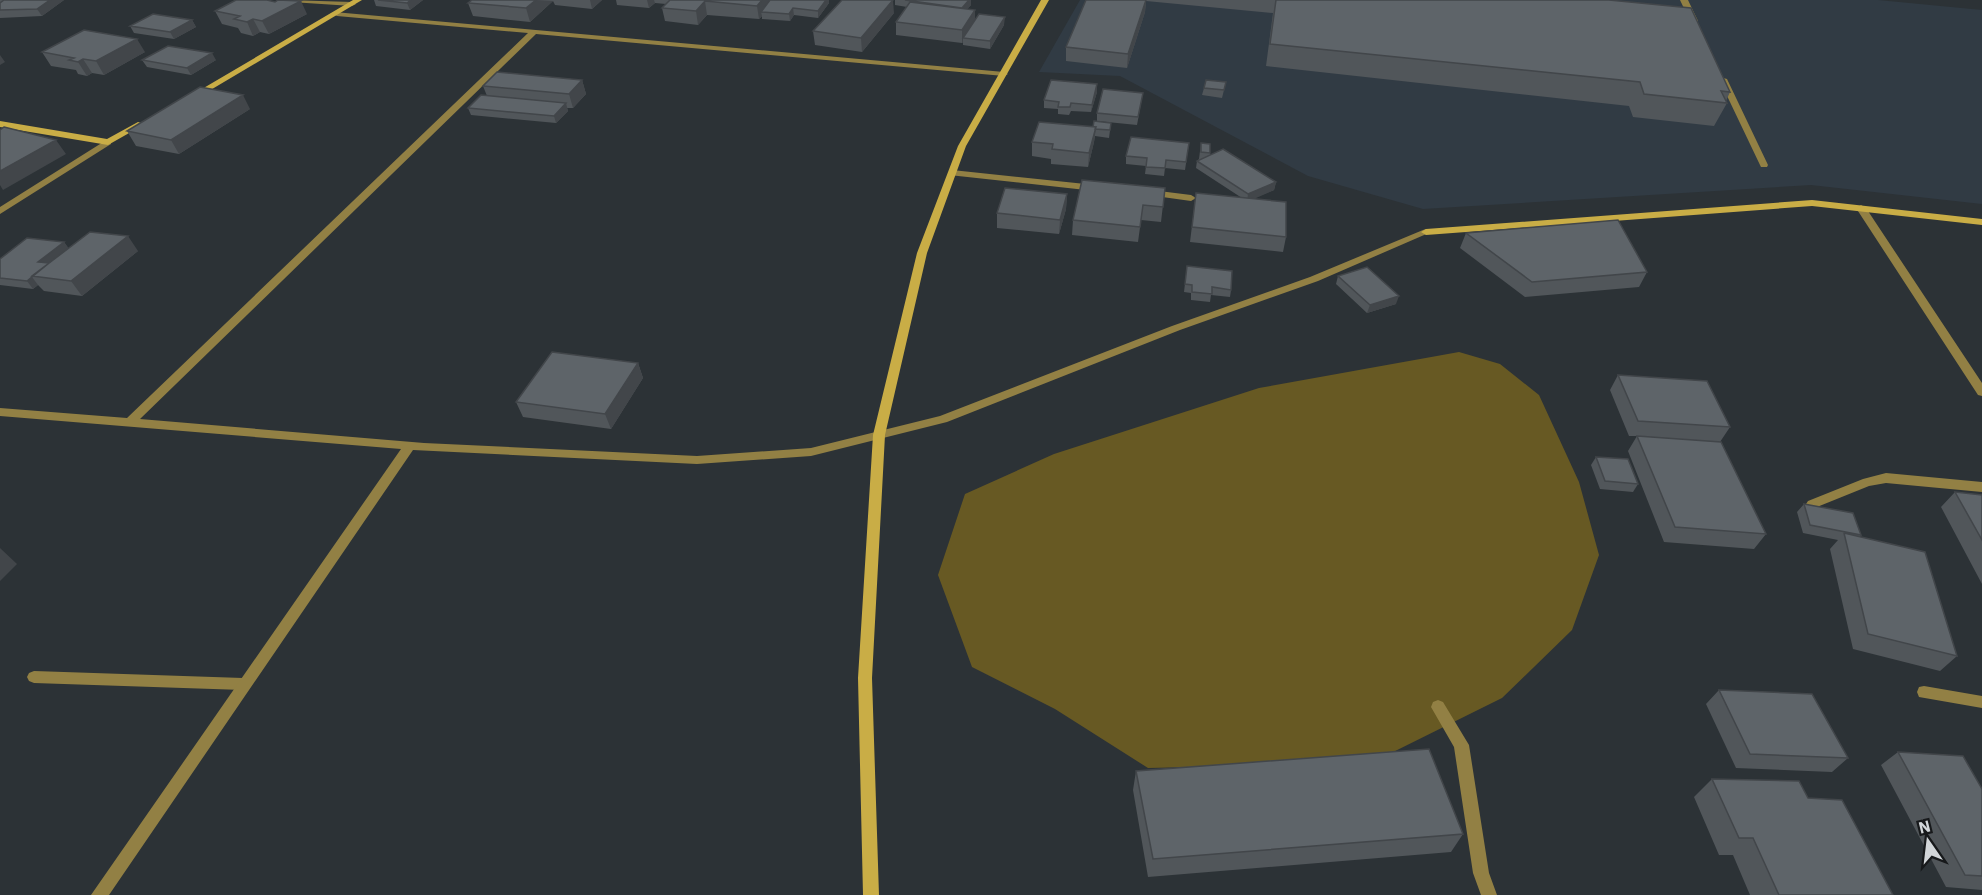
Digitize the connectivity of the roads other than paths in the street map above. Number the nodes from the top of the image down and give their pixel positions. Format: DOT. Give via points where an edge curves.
graph roads {
  1 [pos="291,0"];
  2 [pos="1045,0"];
  3 [pos="1684,0"];
  4 [pos="355,2"];
  5 [pos="337,14"];
  6 [pos="1699,31"];
  7 [pos="534,32"];
  8 [pos="1719,72"];
  9 [pos="1004,74"];
  10 [pos="188,99"];
  11 [pos="148,121"];
  12 [pos="0,124"];
  13 [pos="108,142"];
  14 [pos="1764,165"];
  15 [pos="952,173"];
  16 [pos="1100,188"];
  17 [pos="1146,193"];
  18 [pos="1191,198"];
  19 [pos="1862,208"];
  20 [pos="0,211"];
  21 [pos="1982,222"];
  22 [pos="1982,392"];
  23 [pos="3,416"];
  24 [pos="129,423"];
  25 [pos="879,435"];
  26 [pos="410,445"];
  27 [pos="1982,487"];
  28 [pos="1812,504"];
  29 [pos="34,677"];
  30 [pos="243,684"];
  31 [pos="1924,692"];
  32 [pos="1982,702"];
  33 [pos="1438,707"];
  34 [pos="99,895"];
  35 [pos="871,895"];
  36 [pos="1489,895"];
  1 -- 4 [label="street"];
  2 -- 9 [label="street"];
  3 -- 6 [label="street"];
  4 -- 5 [label="street"];
  5 -- 7 [label="street"];
  5 -- 10 [label="street"];
  7 -- 9 [label="street"];
  7 -- 24 [label="street"];
  8 -- 14 [label="street"];
  9 -- 15 [label="street" via="962,146"];
  11 -- 13 [label="street"];
  12 -- 13 [label="street"];
  13 -- 20 [label="street"];
  15 -- 16 [label="street"];
  15 -- 25 [label="street" via="922,253"];
  17 -- 18 [label="street"];
  19 -- 21 [label="street"];
  19 -- 22 [label="street"];
  19 -- 25 [label="street" via="1812,203 1426,232 1314,279 943,419"];
  23 -- 24 [label="street"];
  24 -- 26 [label="street"];
  25 -- 26 [label="street" via="811,452 697,460"];
  25 -- 35 [label="street" via="865,678"];
  26 -- 30 [label="street"];
  27 -- 28 [label="street" via="1886,478"];
  29 -- 30 [label="street"];
  30 -- 34 [label="street"];
  31 -- 32 [label="street"];
  33 -- 36 [label="street" via="1461,745 1481,873"];
}
